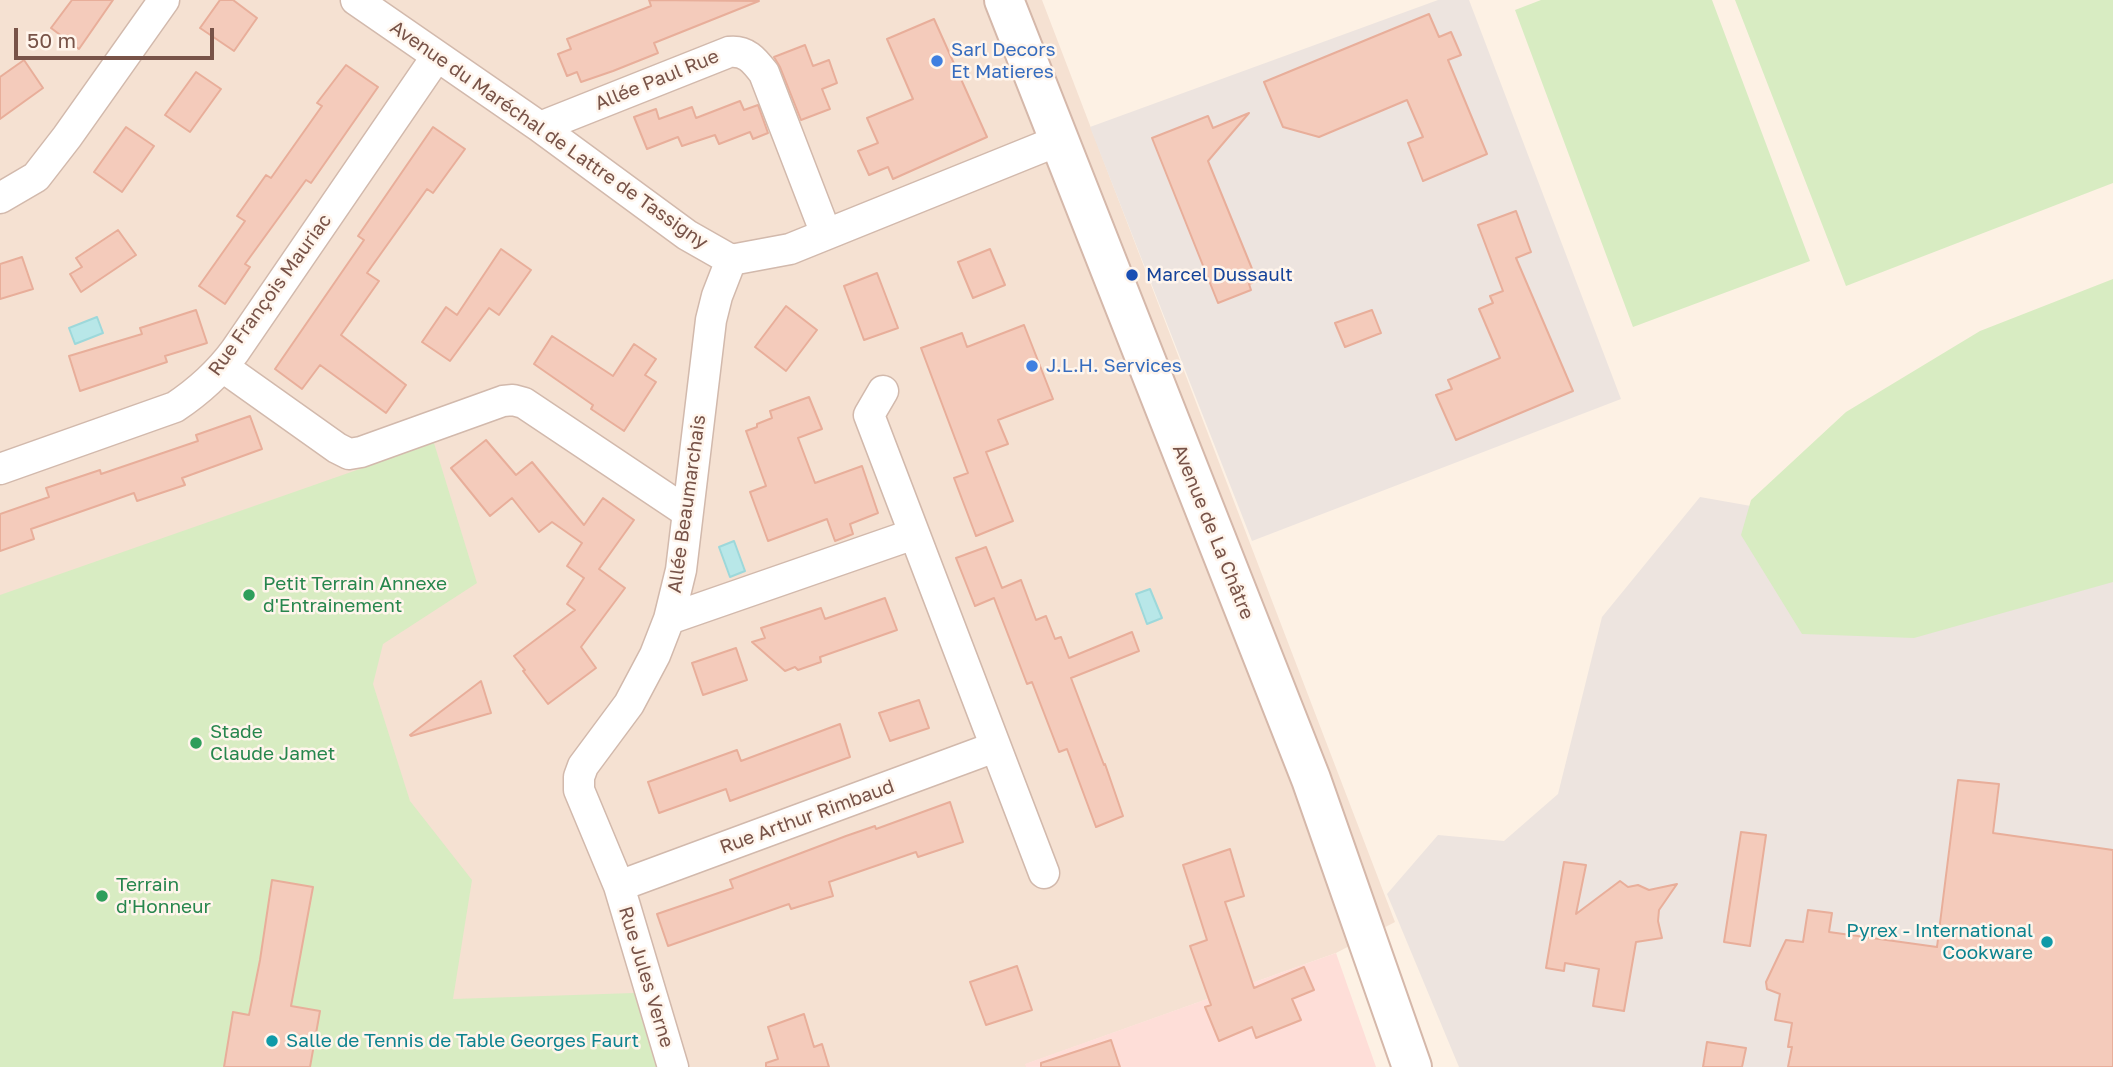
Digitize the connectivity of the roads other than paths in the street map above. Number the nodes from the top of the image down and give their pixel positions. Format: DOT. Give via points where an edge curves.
graph roads {
  1 [pos="164,0"];
  2 [pos="356,0"];
  3 [pos="1004,0"];
  4 [pos="437,56"];
  5 [pos="540,127"];
  6 [pos="1060,140"];
  7 [pos="0,198"];
  8 [pos="826,234"];
  9 [pos="730,260"];
  10 [pos="223,367"];
  11 [pos="883,391"];
  12 [pos="0,469"];
  13 [pos="687,512"];
  14 [pos="914,534"];
  15 [pos="669,619"];
  16 [pos="995,747"];
  17 [pos="1044,873"];
  18 [pos="619,886"];
  19 [pos="673,1067"];
  20 [pos="1412,1067"];
  1 -- 7 [label="street" via="36,177"];
  2 -- 4 [label="street, Avenue du Maréchal de Lattre de Tassigny"];
  3 -- 6 [label="main road, Avenue de La Châtre"];
  4 -- 5 [label="street, Avenue du Maréchal de Lattre de Tassigny"];
  4 -- 10 [label="street, Rue François Mauriac"];
  5 -- 8 [label="street, Allée Paul Rue" via="739,51 764,74"];
  5 -- 9 [label="street, Avenue du Maréchal de Lattre de Tassigny"];
  6 -- 8 [label="street, Avenue du Maréchal de Lattre de Tassigny"];
  6 -- 20 [label="main road, Avenue de La Châtre" via="1311,779"];
  8 -- 9 [label="street, Avenue du Maréchal de Lattre de Tassigny" via="790,249"];
  9 -- 13 [label="street, Allée Beaumarchais" via="711,320"];
  10 -- 12 [label="street, Rue François Mauriac" via="176,407"];
  10 -- 13 [label="street" via="349,453 513,400"];
  11 -- 14 [label="street" via="869,415"];
  13 -- 15 [label="street, Allée Beaumarchais" via="681,570"];
  14 -- 15 [label="street"];
  14 -- 16 [label="street"];
  15 -- 18 [label="street, Allée Beaumarchais" via="629,704 579,777 579,790"];
  16 -- 17 [label="street"];
  16 -- 18 [label="street, Rue Arthur Rimbaud"];
  18 -- 19 [label="street, Rue Jules Verne"];
}
